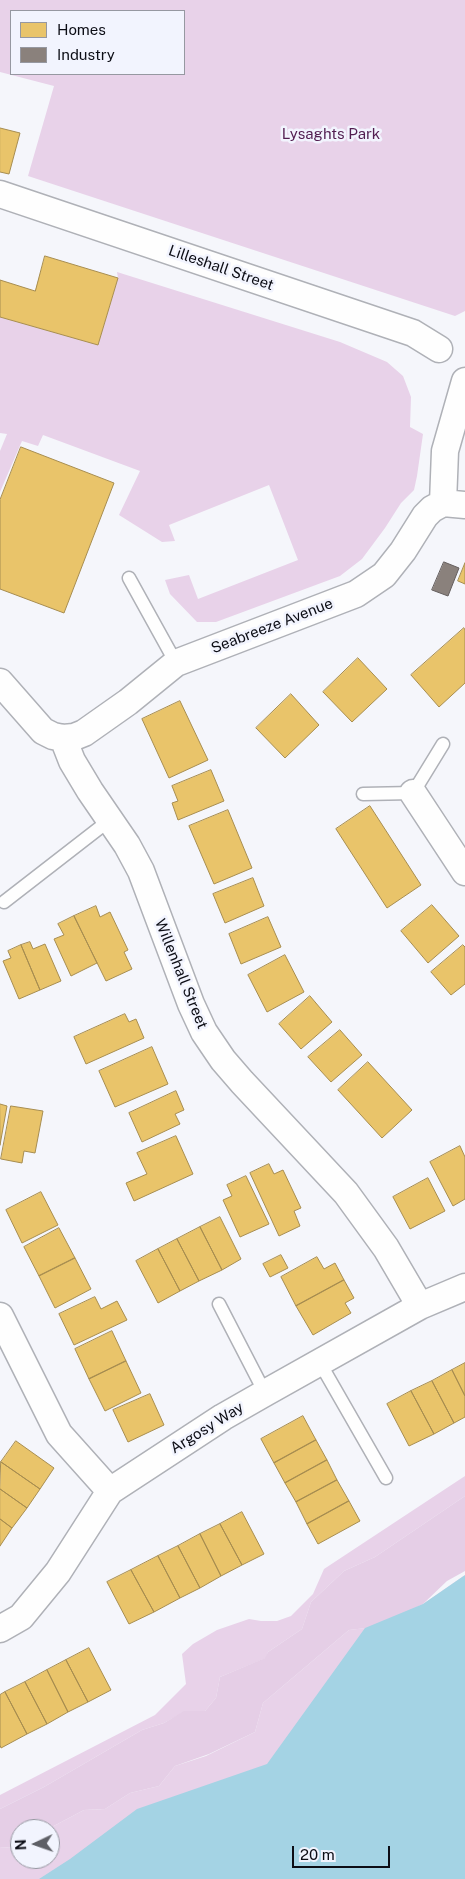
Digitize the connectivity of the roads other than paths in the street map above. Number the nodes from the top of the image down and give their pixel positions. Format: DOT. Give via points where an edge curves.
graph roads {
  1 [pos="0,194"];
  2 [pos="439,349"];
  3 [pos="465,381"];
  4 [pos="454,504"];
  5 [pos="129,578"];
  6 [pos="176,663"];
  7 [pos="0,682"];
  8 [pos="63,738"];
  9 [pos="443,744"];
  10 [pos="413,793"];
  11 [pos="363,794"];
  12 [pos="111,819"];
  13 [pos="465,872"];
  14 [pos="4,902"];
  15 [pos="465,1287"];
  16 [pos="219,1304"];
  17 [pos="420,1306"];
  18 [pos="0,1316"];
  19 [pos="320,1363"];
  20 [pos="265,1393"];
  21 [pos="386,1478"];
  22 [pos="110,1491"];
  23 [pos="0,1629"];
  1 -- 2 [label="street, Lilleshall Street" via="413,333"];
  3 -- 4 [label="street" via="445,451"];
  4 -- 6 [label="street, Seabreeze Avenue" via="432,508 384,575 356,594"];
  5 -- 6 [label="lane"];
  6 -- 8 [label="street, Seabreeze Avenue" via="84,733"];
  7 -- 8 [label="street" via="43,731"];
  8 -- 12 [label="street, Willenhall Street" via="72,761"];
  9 -- 10 [label="lane"];
  10 -- 11 [label="lane"];
  10 -- 13 [label="street"];
  12 -- 14 [label="lane"];
  12 -- 17 [label="street, Willenhall Street" via="141,871 204,1032 242,1082 346,1193 386,1248"];
  15 -- 17 [label="street, Argosy Way"];
  16 -- 20 [label="lane"];
  17 -- 19 [label="street, Argosy Way"];
  18 -- 22 [label="street" via="59,1434"];
  19 -- 20 [label="street, Argosy Way"];
  19 -- 21 [label="lane"];
  20 -- 22 [label="street, Argosy Way"];
  22 -- 23 [label="street, Argosy Way" via="58,1572 21,1617"];
}
